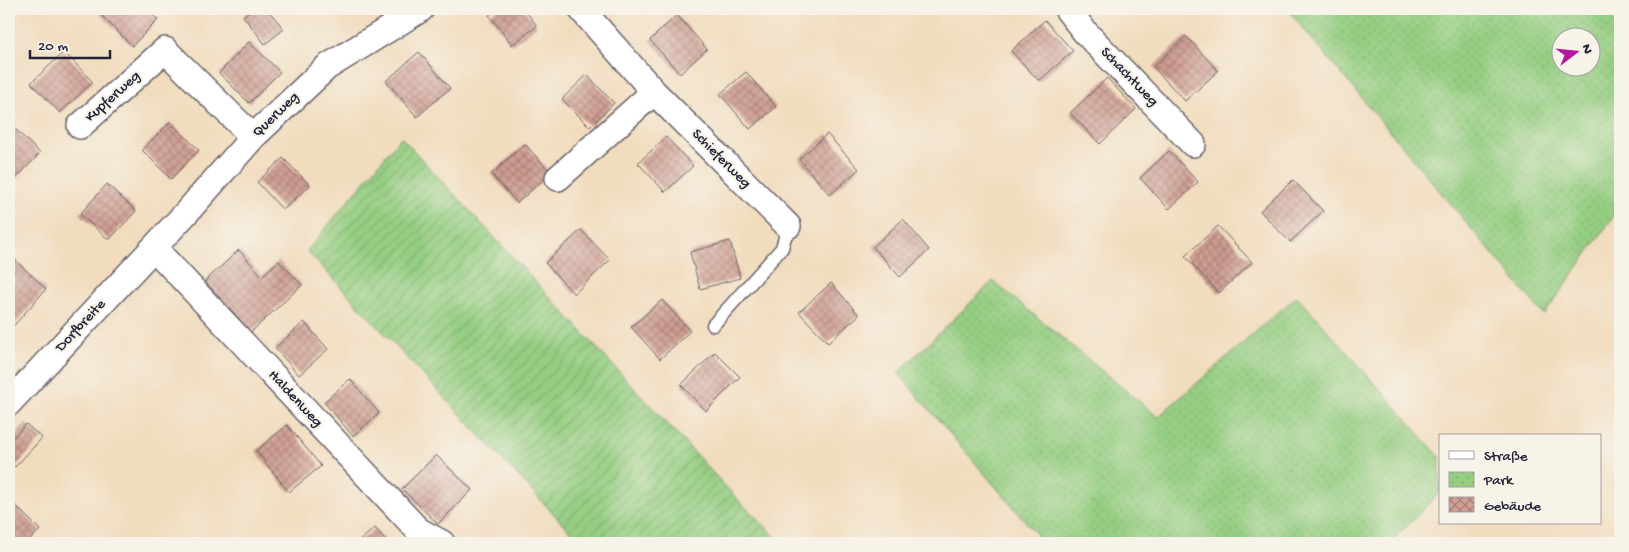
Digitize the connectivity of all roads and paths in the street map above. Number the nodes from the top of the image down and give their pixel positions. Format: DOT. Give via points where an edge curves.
graph roads {
  1 [pos="421,9"];
  2 [pos="581,9"];
  3 [pos="1066,9"];
  4 [pos="654,92"];
  5 [pos="80,126"];
  6 [pos="253,137"];
  7 [pos="1193,144"];
  8 [pos="558,178"];
  9 [pos="788,226"];
  10 [pos="154,248"];
  11 [pos="713,325"];
  12 [pos="9,404"];
  13 [pos="442,543"];
  1 -- 6 [label="street, Querweg" via="327,67"];
  2 -- 4 [label="street, Schieferweg"];
  3 -- 7 [label="street, Schachtweg"];
  4 -- 8 [label="street"];
  4 -- 9 [label="street, Schieferweg"];
  5 -- 6 [label="street, Kupferweg" via="165,50"];
  6 -- 10 [label="street, Querweg"];
  9 -- 11 [label="lane" via="782,248"];
  10 -- 12 [label="street, Dorfbreite"];
  10 -- 13 [label="street, Haldenweg" via="418,530"];
}
